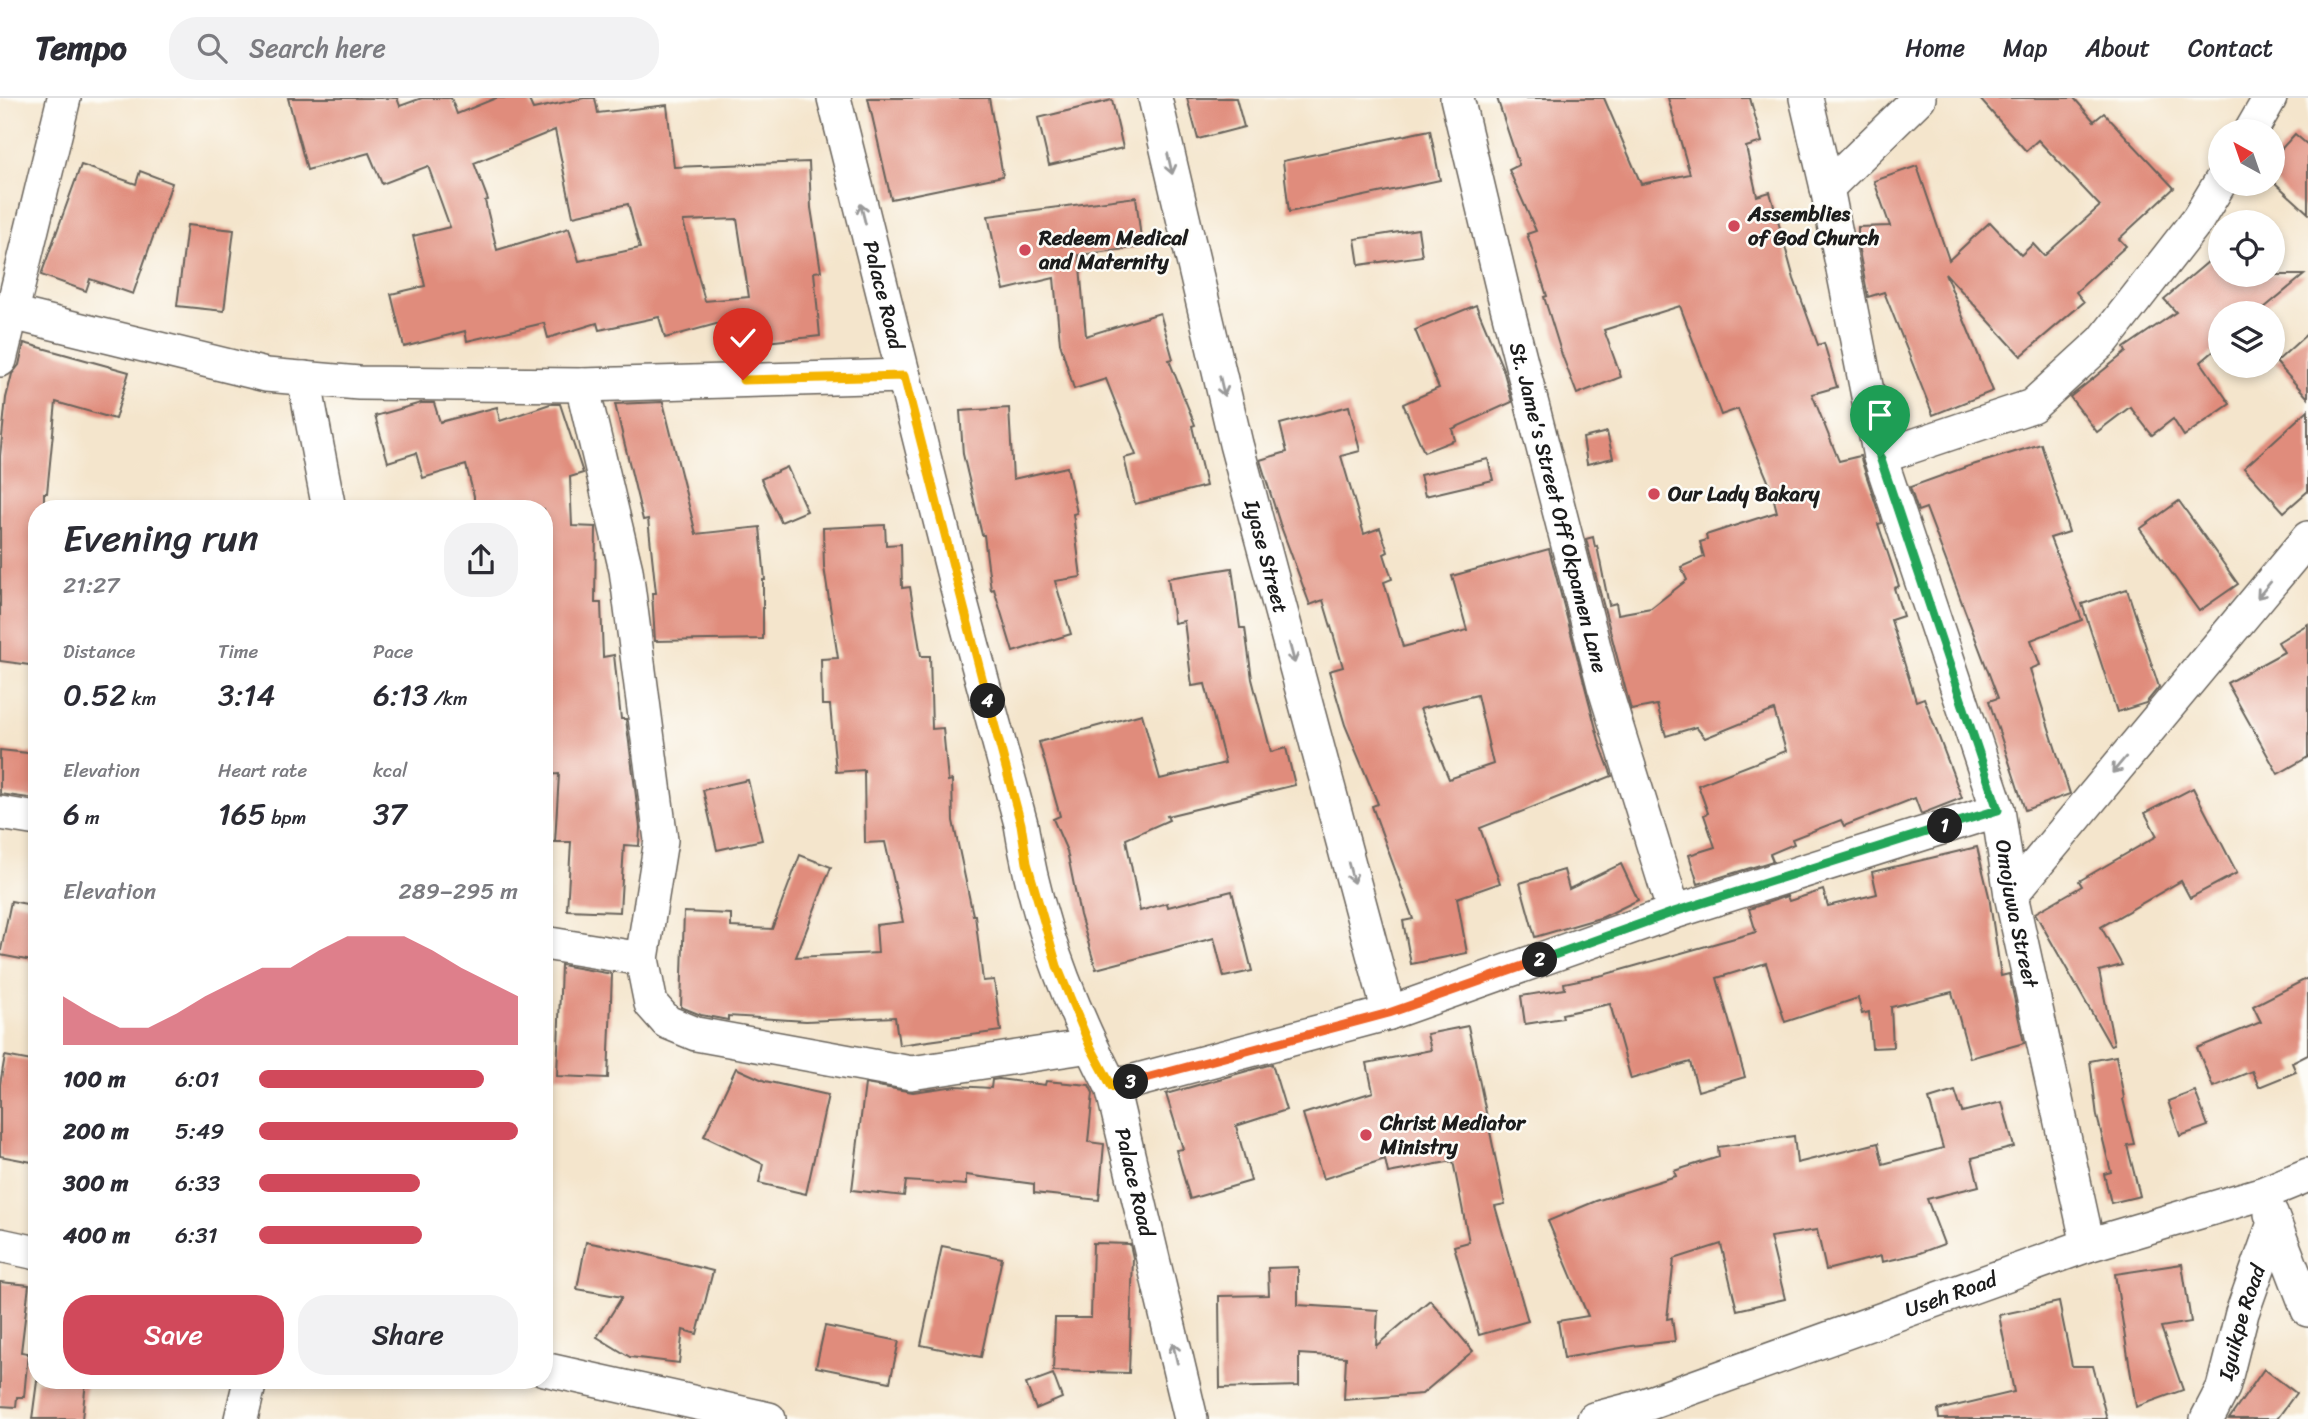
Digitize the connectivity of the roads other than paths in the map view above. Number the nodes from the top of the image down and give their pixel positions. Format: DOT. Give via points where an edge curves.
graph roads {
  1 [pos="64,98"];
  2 [pos="834,98"];
  3 [pos="1155,98"];
  4 [pos="1457,98"];
  5 [pos="1806,98"];
  6 [pos="1919,98"];
  7 [pos="2270,98"];
  8 [pos="2257,119"];
  9 [pos="1827,188"];
  10 [pos="2212,196"];
  11 [pos="10,274"];
  12 [pos="12,313"];
  13 [pos="0,360"];
  14 [pos="904,376"];
  15 [pos="304,378"];
  16 [pos="582,385"];
  17 [pos="1880,457"];
  18 [pos="328,500"];
  19 [pos="2308,538"];
  20 [pos="1998,810"];
  21 [pos="0,813"];
  22 [pos="28,817"];
  23 [pos="2011,895"];
  24 [pos="1674,912"];
  25 [pos="553,944"];
  26 [pos="642,959"];
  27 [pos="1389,1013"];
  28 [pos="1090,1046"];
  29 [pos="1112,1087"];
  30 [pos="2308,1175"];
  31 [pos="2269,1208"];
  32 [pos="0,1245"];
  33 [pos="2088,1245"];
  34 [pos="28,1251"];
  35 [pos="2308,1310"];
  36 [pos="553,1370"];
  37 [pos="248,1389"];
  38 [pos="241,1419"];
  39 [pos="769,1419"];
  40 [pos="1191,1419"];
  41 [pos="1594,1419"];
  42 [pos="2207,1419"];
  1 -- 11 [label="street"];
  14 -- 2 [label="street, Palace Road, one-way"];
  3 -- 27 [label="street, Iyase Street, one-way" via="1236,444"];
  4 -- 24 [label="street, St. Jame's Street Off Okpamen Lane" via="1604,687"];
  5 -- 9 [label="street, Omojuwa Street"];
  6 -- 9 [label="street"];
  7 -- 8 [label="street"];
  9 -- 17 [label="street, Omojuwa Street"];
  10 -- 17 [label="street" via="2103,341 2032,406"];
  11 -- 12 [label="street"];
  12 -- 13 [label="street"];
  12 -- 15 [label="street" via="266,374"];
  14 -- 16 [label="street"];
  14 -- 28 [label="street, Palace Road" via="1021,824 1027,863 1057,966"];
  15 -- 16 [label="street" via="359,383"];
  15 -- 18 [label="street"];
  16 -- 26 [label="street" via="626,570 661,840"];
  17 -- 20 [label="street, Omojuwa Street"];
  19 -- 23 [label="street, one-way"];
  20 -- 23 [label="street, Omojuwa Street"];
  20 -- 24 [label="street"];
  21 -- 22 [label="street"];
  23 -- 33 [label="street, Omojuwa Street"];
  24 -- 27 [label="street"];
  25 -- 26 [label="street"];
  26 -- 28 [label="street" via="651,1004 667,1023 696,1034 911,1073"];
  27 -- 29 [label="street"];
  28 -- 29 [label="street, Palace Road"];
  40 -- 29 [label="street, Palace Road, one-way"];
  30 -- 31 [label="street, Useh Road"];
  31 -- 33 [label="street, Useh Road"];
  31 -- 35 [label="street"];
  31 -- 42 [label="street, Iguikpe Road" via="2223,1388"];
  32 -- 34 [label="street"];
  33 -- 41 [label="street, Useh Road" via="1649,1404"];
  36 -- 39 [label="street"];
  37 -- 38 [label="street"];
}
